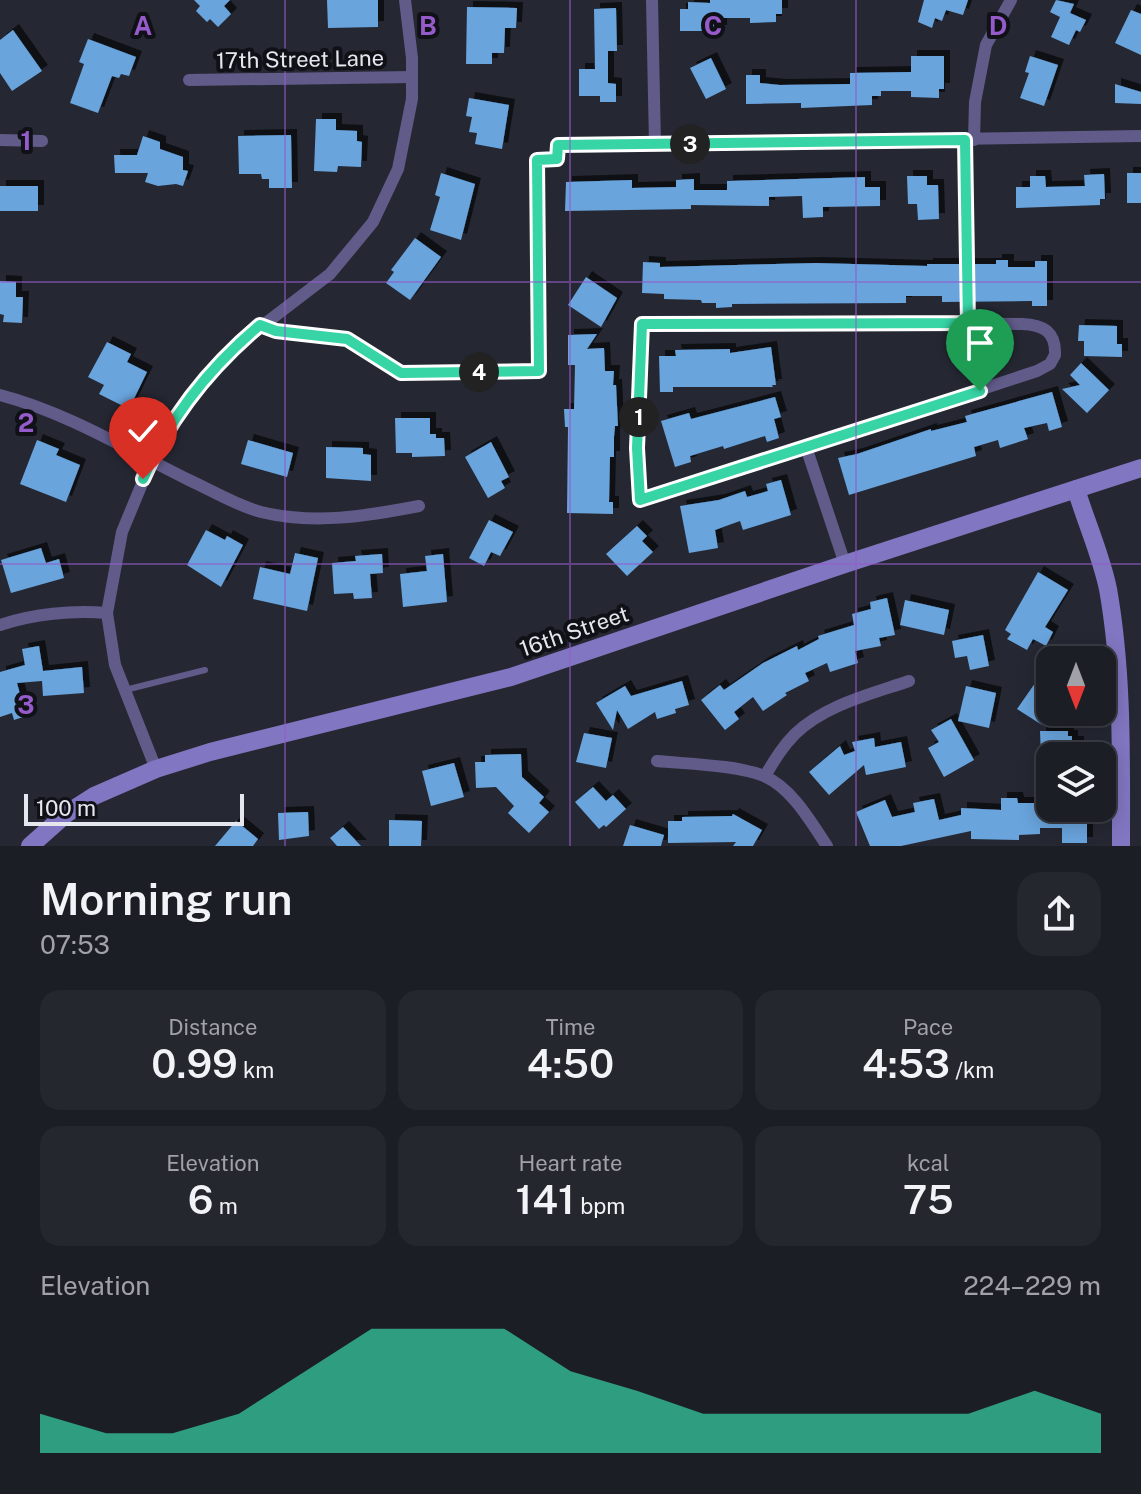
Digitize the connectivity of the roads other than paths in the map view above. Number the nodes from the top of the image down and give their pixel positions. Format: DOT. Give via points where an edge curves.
graph roads {
  1 [pos="405,0"];
  2 [pos="652,0"];
  3 [pos="1011,0"];
  4 [pos="412,77"];
  5 [pos="189,80"];
  6 [pos="1141,136"];
  7 [pos="0,140"];
  8 [pos="970,140"];
  9 [pos="42,141"];
  10 [pos="558,145"];
  11 [pos="655,145"];
  12 [pos="0,395"];
  13 [pos="806,447"];
  14 [pos="151,462"];
  15 [pos="1141,468"];
  16 [pos="1076,489"];
  17 [pos="419,506"];
  18 [pos="845,564"];
  19 [pos="107,613"];
  20 [pos="0,625"];
  21 [pos="1115,646"];
  22 [pos="1116,658"];
  23 [pos="205,670"];
  24 [pos="909,681"];
  25 [pos="125,690"];
  26 [pos="657,761"];
  27 [pos="156,769"];
  28 [pos="765,776"];
  29 [pos="30,846"];
  30 [pos="827,846"];
  31 [pos="1121,846"];
  1 -- 4 [label="street"];
  2 -- 11 [label="street"];
  3 -- 8 [label="street" via="986,45"];
  4 -- 5 [label="street, 17th Street Lane"];
  4 -- 14 [label="street" via="398,169 373,222 330,274 232,349 188,399"];
  6 -- 8 [label="street"];
  7 -- 9 [label="street"];
  8 -- 11 [label="street"];
  10 -- 11 [label="street"];
  12 -- 14 [label="street"];
  13 -- 13 [label="street" via="640,500 642,324 1038,324 1052,337 1055,355 1037,371"];
  13 -- 18 [label="street"];
  14 -- 17 [label="street" via="263,512 331,519"];
  14 -- 19 [label="street" via="122,532"];
  15 -- 16 [label="main road, 16th Street"];
  16 -- 18 [label="main road, 16th Street"];
  16 -- 21 [label="main road" via="1107,585"];
  18 -- 27 [label="main road, 16th Street" via="511,677"];
  19 -- 20 [label="street" via="82,611"];
  19 -- 25 [label="street" via="115,665"];
  22 -- 31 [label="main road"];
  23 -- 25 [label="lane"];
  24 -- 28 [label="street" via="816,718 781,749"];
  25 -- 27 [label="street"];
  26 -- 28 [label="street"];
  27 -- 29 [label="main road, 16th Street" via="94,796"];
  28 -- 30 [label="street" via="804,812"];
}
